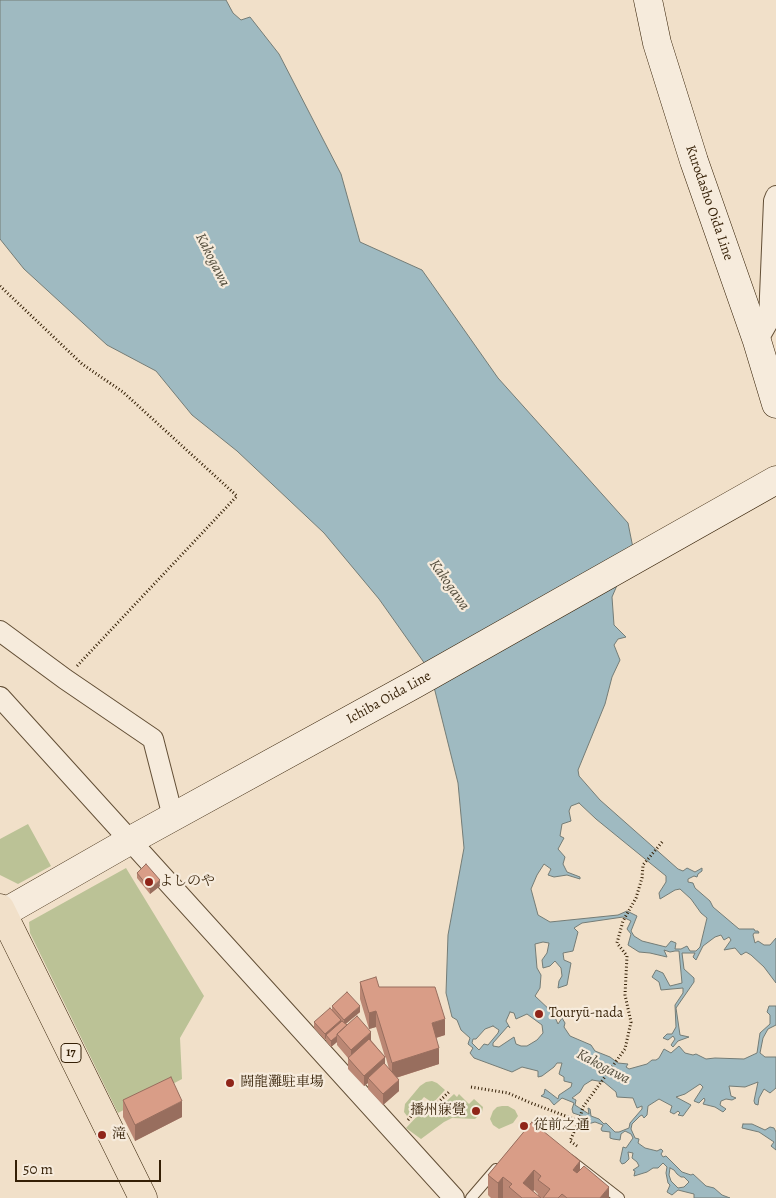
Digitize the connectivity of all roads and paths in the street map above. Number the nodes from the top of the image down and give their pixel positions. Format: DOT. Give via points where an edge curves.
graph roads {
  1 [pos="648,0"];
  2 [pos="776,196"];
  3 [pos="0,286"];
  4 [pos="757,341"];
  5 [pos="776,404"];
  6 [pos="776,480"];
  7 [pos="0,631"];
  8 [pos="65,679"];
  9 [pos="0,697"];
  10 [pos="173,817"];
  11 [pos="131,840"];
  12 [pos="663,841"];
  13 [pos="1,912"];
  14 [pos="471,1087"];
  15 [pos="449,1092"];
  16 [pos="395,1133"];
  17 [pos="560,1151"];
  18 [pos="502,1162"];
  19 [pos="143,1198"];
  20 [pos="454,1198"];
  21 [pos="471,1198"];
  22 [pos="619,1198"];
  1 -- 4 [label="main road, Kurodasho Oida Line" via="656,43"];
  2 -- 4 [label="street" via="769,320"];
  3 -- 8 [label="path" via="82,364 123,392 237,496"];
  4 -- 5 [label="main road, Kurodasho Oida Line"];
  6 -- 10 [label="main road, Ichiba Oida Line"];
  7 -- 8 [label="street"];
  8 -- 10 [label="street" via="153,739"];
  9 -- 11 [label="street"];
  10 -- 11 [label="main road, Ichiba Oida Line"];
  11 -- 13 [label="main road, Ichiba Oida Line"];
  11 -- 16 [label="street"];
  12 -- 14 [label="path" via="643,865 636,898 623,921 616,943 627,956 625,995 631,1022 625,1049 583,1107 579,1121 508,1092"];
  13 -- 19 [label="main road, 17"];
  15 -- 16 [label="path" via="431,1109 423,1103"];
  16 -- 20 [label="street"];
  17 -- 22 [label="lane"];
  18 -- 21 [label="lane"];
}
